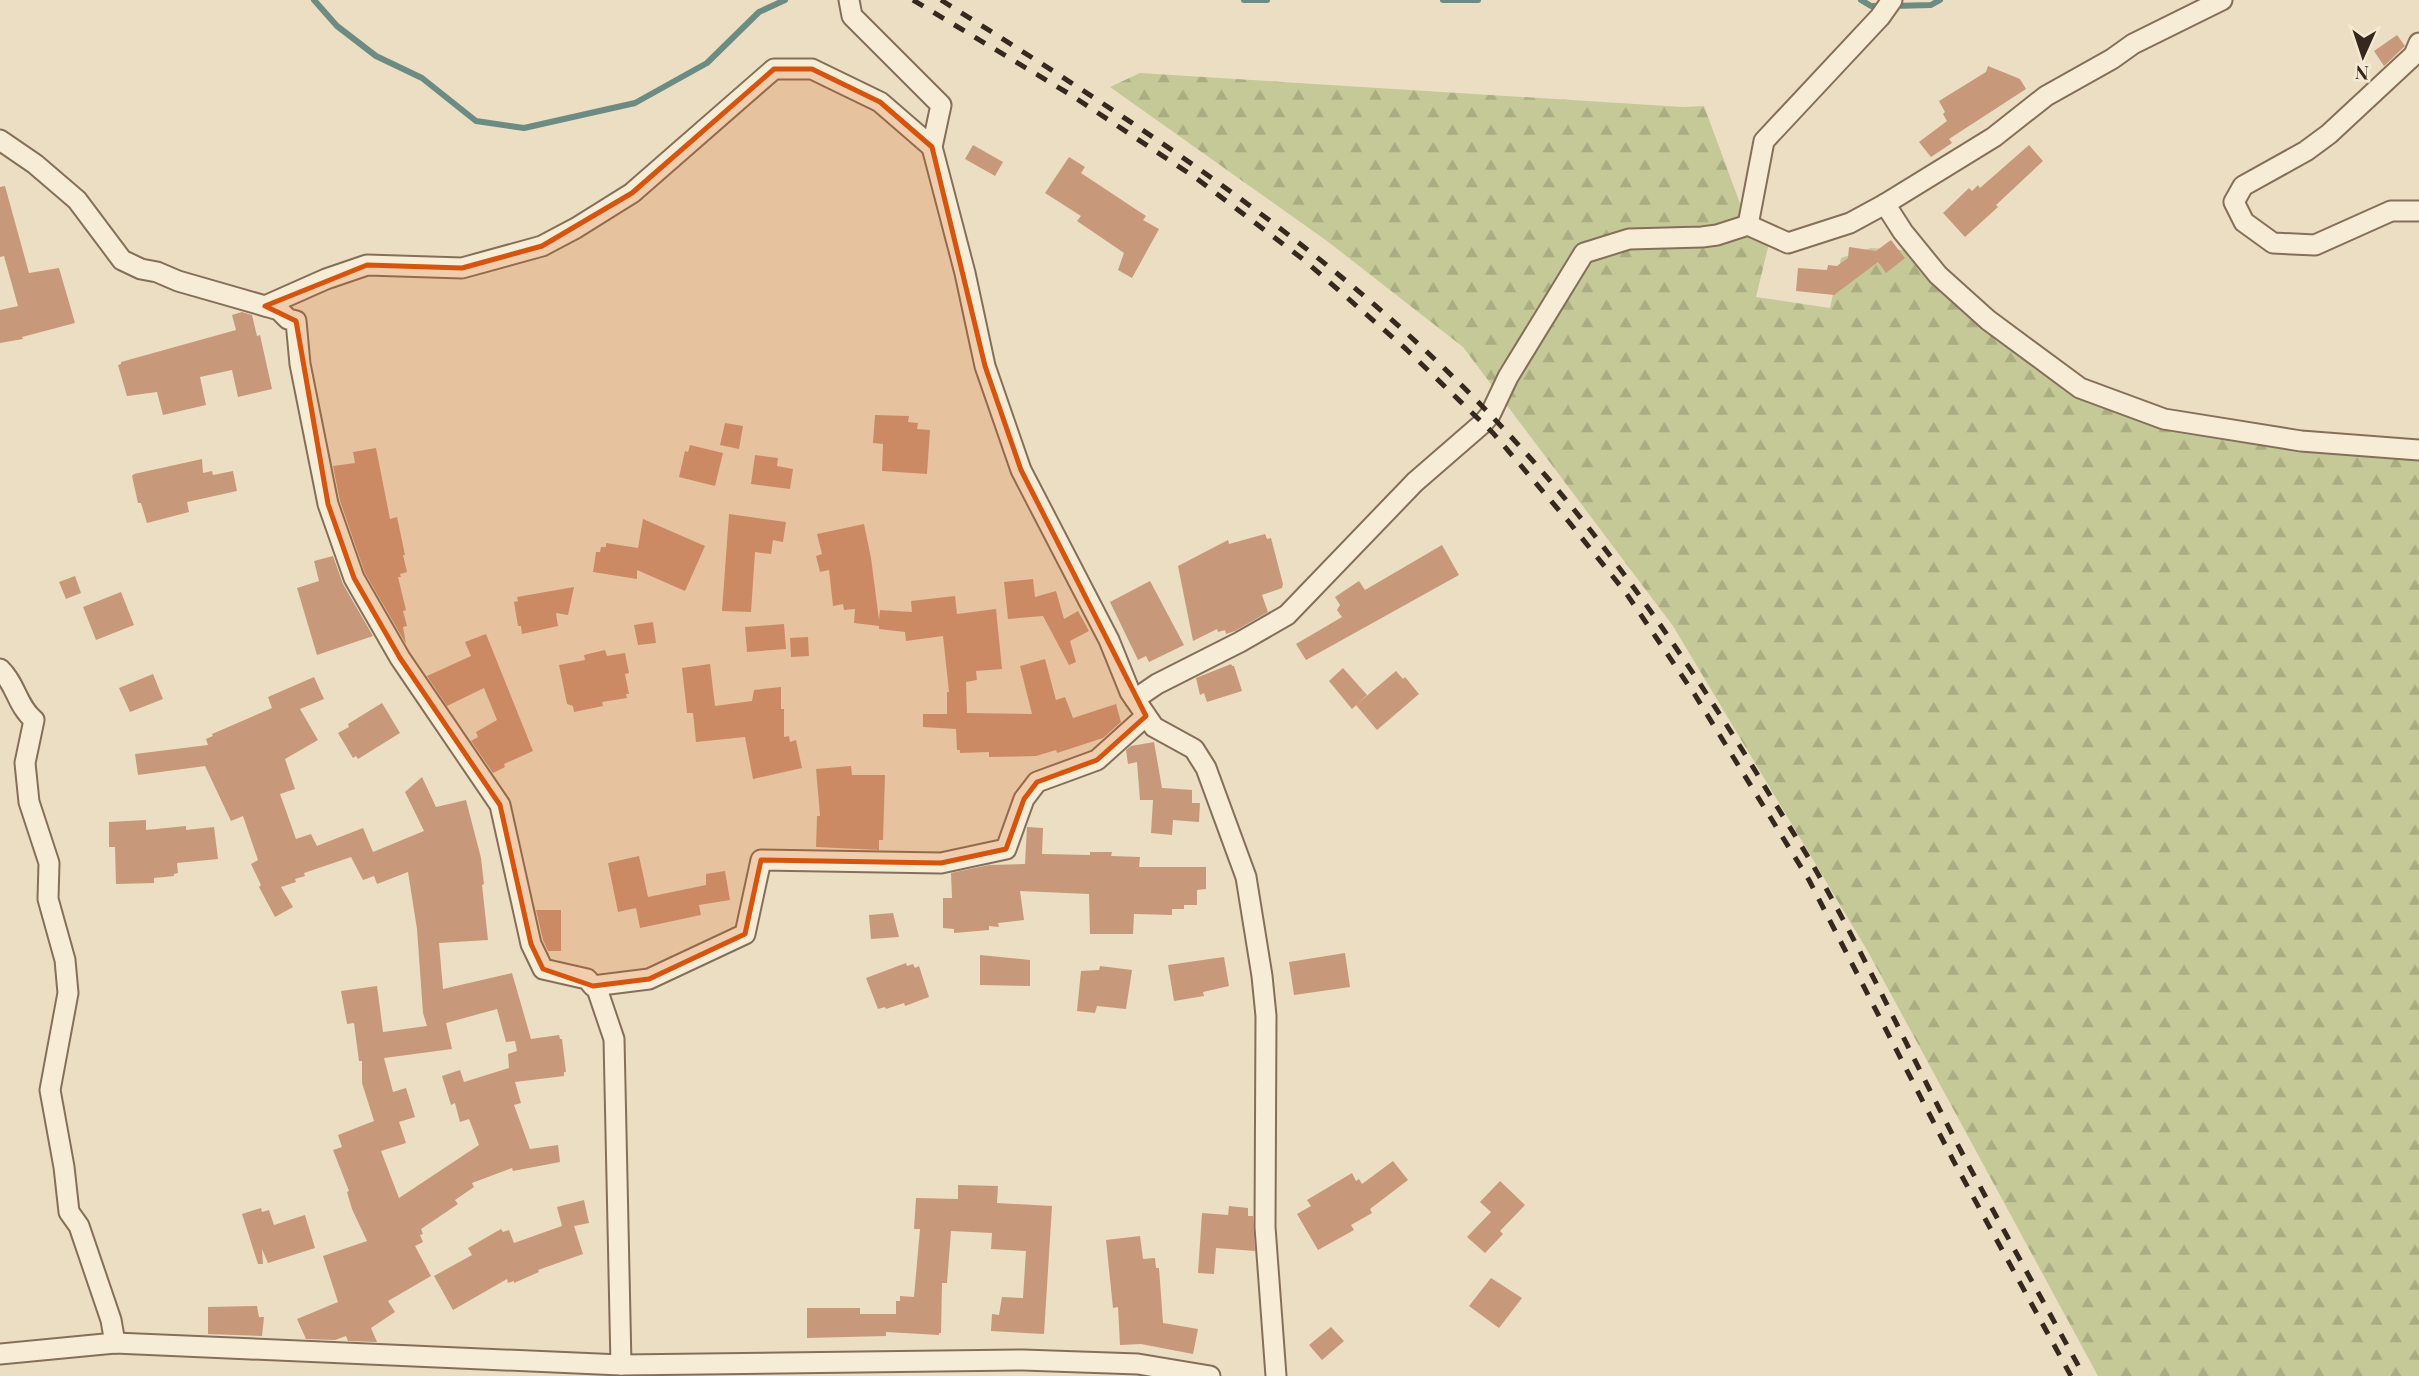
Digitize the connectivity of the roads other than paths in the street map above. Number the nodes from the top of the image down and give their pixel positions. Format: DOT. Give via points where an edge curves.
graph roads {
  1 [pos="849,0"];
  2 [pos="1892,0"];
  3 [pos="2222,0"];
  4 [pos="2419,43"];
  5 [pos="0,140"];
  6 [pos="932,147"];
  7 [pos="1885,204"];
  8 [pos="2419,211"];
  9 [pos="1748,225"];
  10 [pos="265,306"];
  11 [pos="2419,450"];
  12 [pos="0,669"];
  13 [pos="1135,699"];
  14 [pos="1146,716"];
  15 [pos="596,986"];
  16 [pos="115,1343"];
  17 [pos="0,1354"];
  18 [pos="621,1365"];
  19 [pos="1021,1368"];
  20 [pos="694,1370"];
  21 [pos="1210,1376"];
  22 [pos="1276,1376"];
  1 -- 6 [label="street" via="852,16 941,106"];
  2 -- 9 [label="street" via="1764,141"];
  3 -- 7 [label="street" via="2133,44 2046,96 1994,137"];
  4 -- 8 [label="street" via="2414,55 2329,134 2243,187 2234,202 2245,222 2273,243 2315,245 2391,211"];
  5 -- 10 [label="street" via="77,200 122,260"];
  6 -- 10 [label="street" via="880,102 812,69 774,69 632,193 542,246 463,268 367,265"];
  6 -- 13 [label="street" via="985,366 1021,470"];
  7 -- 9 [label="street" via="1850,223 1788,243"];
  7 -- 11 [label="street" via="1938,275 1988,320 2080,388 2164,419 2301,441"];
  9 -- 13 [label="street" via="1702,237 1629,239 1584,253 1483,423 1416,482 1287,615"];
  10 -- 15 [label="street" via="296,321 328,504 355,578 400,658 500,805 531,944 544,969 587,979"];
  12 -- 16 [label="street" via="9,678 23,711 34,720 25,763 29,802 49,863 48,899 65,960 68,993 50,1090 69,1212 79,1226"];
  13 -- 14 [label="street"];
  14 -- 15 [label="street" via="1097,760 1037,782 1024,799 1006,849 942,863 761,860 745,934 649,979"];
  14 -- 22 [label="street" via="1154,727 1194,749 1206,768 1246,877 1266,1016 1265,1227"];
  15 -- 18 [label="street" via="614,1039"];
  16 -- 17 [label="street"];
  16 -- 18 [label="street"];
  18 -- 20 [label="street"];
  19 -- 20 [label="street"];
  19 -- 21 [label="street" via="1138,1364"];
}
